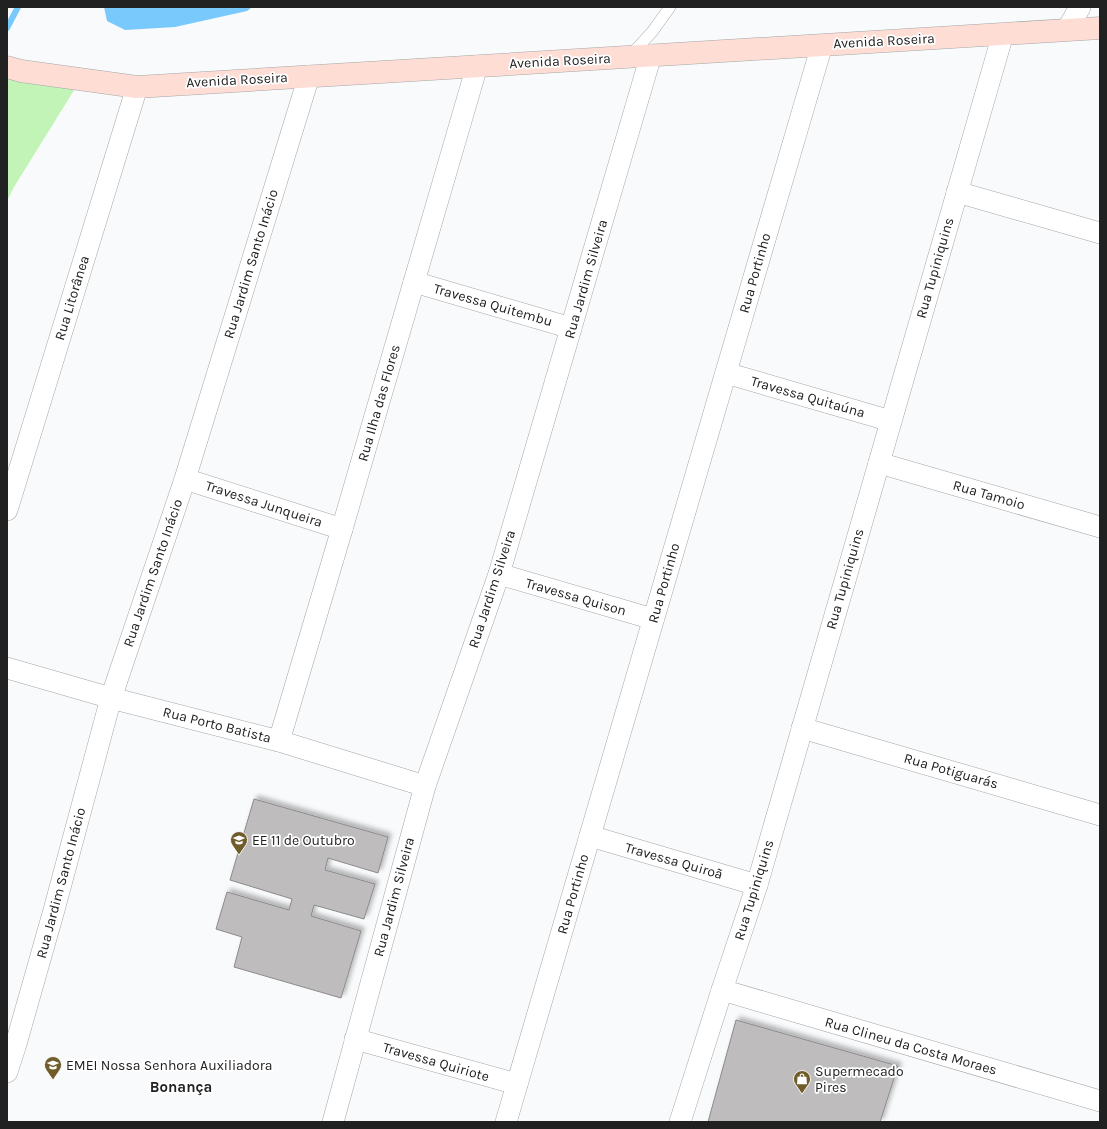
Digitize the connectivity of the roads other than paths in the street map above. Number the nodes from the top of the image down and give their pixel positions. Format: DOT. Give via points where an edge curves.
graph roads {
  1 [pos="670,7"];
  2 [pos="1080,7"];
  3 [pos="1100,28"];
  4 [pos="1067,30"];
  5 [pos="1003,34"];
  6 [pos="822,45"];
  7 [pos="640,56"];
  8 [pos="477,66"];
  9 [pos="14,69"];
  10 [pos="309,76"];
  11 [pos="137,87"];
  12 [pos="957,192"];
  13 [pos="1100,233"];
  14 [pos="414,282"];
  15 [pos="571,328"];
  16 [pos="726,373"];
  17 [pos="891,421"];
  18 [pos="879,463"];
  19 [pos="185,478"];
  20 [pos="7,510"];
  21 [pos="1100,527"];
  22 [pos="342,528"];
  23 [pos="499,574"];
  24 [pos="653,619"];
  25 [pos="7,668"];
  26 [pos="111,698"];
  27 [pos="802,728"];
  28 [pos="279,741"];
  29 [pos="425,786"];
  30 [pos="1100,815"];
  31 [pos="590,836"];
  32 [pos="757,885"];
  33 [pos="722,990"];
  34 [pos="355,1039"];
  35 [pos="7,1072"];
  36 [pos="517,1084"];
  37 [pos="1100,1101"];
  38 [pos="333,1122"];
  39 [pos="506,1122"];
  40 [pos="680,1122"];
  1 -- 7 [label="lane" via="652,32"];
  2 -- 4 [label="street"];
  3 -- 4 [label="street, Avenida Roseira"];
  4 -- 5 [label="street, Avenida Roseira"];
  5 -- 6 [label="street, Avenida Roseira"];
  5 -- 12 [label="street, Rua Tupiniquins"];
  6 -- 7 [label="street, Avenida Roseira"];
  6 -- 16 [label="street, Rua Portinho"];
  7 -- 8 [label="street, Avenida Roseira"];
  7 -- 15 [label="street, Rua Jardim Silveira"];
  8 -- 10 [label="street, Avenida Roseira"];
  8 -- 14 [label="street, Rua Ilha das Flores"];
  9 -- 11 [label="street, Avenida Roseira"];
  10 -- 11 [label="street, Avenida Roseira"];
  10 -- 19 [label="street, Rua Jardim Santo Inácio"];
  11 -- 20 [label="street, Rua Litorânea"];
  12 -- 13 [label="street"];
  12 -- 17 [label="street, Rua Tupiniquins"];
  14 -- 15 [label="street, Travessa Quitembu"];
  14 -- 22 [label="street, Rua Ilha das Flores"];
  15 -- 23 [label="street, Rua Jardim Silveira"];
  16 -- 17 [label="street, Travessa Quitaúna"];
  16 -- 24 [label="street, Rua Portinho"];
  17 -- 18 [label="street, Rua Tupiniquins"];
  18 -- 21 [label="street, Rua Tamoio"];
  18 -- 27 [label="street, Rua Tupiniquins"];
  19 -- 22 [label="street, Travessa Junqueira"];
  19 -- 26 [label="street, Rua Jardim Santo Inácio"];
  22 -- 28 [label="street, Rua Ilha das Flores"];
  23 -- 24 [label="street, Travessa Quison"];
  23 -- 29 [label="street, Rua Jardim Silveira"];
  24 -- 31 [label="street, Rua Portinho"];
  25 -- 26 [label="street, Rua Porto Batista"];
  26 -- 28 [label="street, Rua Porto Batista"];
  26 -- 35 [label="street, Rua Jardim Santo Inácio"];
  27 -- 30 [label="street, Rua Potiguarás"];
  27 -- 32 [label="street, Rua Tupiniquins"];
  28 -- 29 [label="street, Rua Porto Batista"];
  29 -- 34 [label="street, Rua Jardim Silveira"];
  31 -- 32 [label="street, Travessa Quiroã"];
  31 -- 36 [label="street, Rua Portinho"];
  32 -- 33 [label="street, Rua Tupiniquins"];
  33 -- 37 [label="street, Rua Clineu da Costa Moraes"];
  33 -- 40 [label="street, Rua Tupiniquins"];
  34 -- 36 [label="street, Travessa Quiriote"];
  34 -- 38 [label="street, Rua Jardim Silveira"];
  36 -- 39 [label="street, Rua Portinho"];
}
